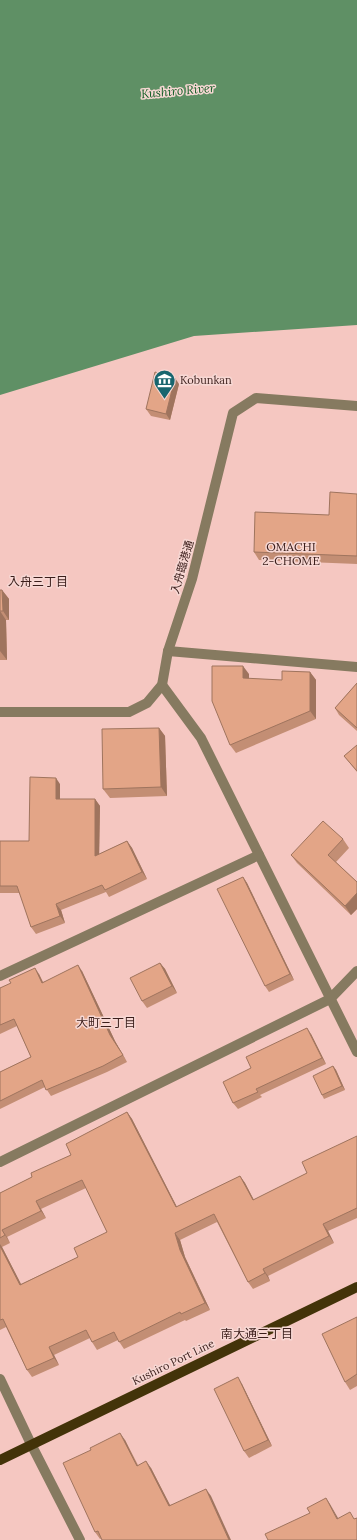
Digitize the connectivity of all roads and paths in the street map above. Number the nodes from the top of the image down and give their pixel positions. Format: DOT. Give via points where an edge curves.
graph roads {
  1 [pos="357,406"];
  2 [pos="168,651"];
  3 [pos="357,667"];
  4 [pos="162,684"];
  5 [pos="0,712"];
  6 [pos="259,856"];
  7 [pos="357,971"];
  8 [pos="0,976"];
  9 [pos="330,999"];
  10 [pos="357,1052"];
  11 [pos="0,1162"];
  12 [pos="357,1286"];
  13 [pos="0,1379"];
  14 [pos="31,1444"];
  15 [pos="0,1460"];
  16 [pos="80,1540"];
  1 -- 2 [label="street, 入舟臨港通" via="256,398 234,413 192,579"];
  2 -- 3 [label="street"];
  2 -- 4 [label="street, 入舟臨港通"];
  4 -- 5 [label="street, 入舟臨港通" via="147,703 130,712"];
  4 -- 6 [label="street" via="201,738"];
  6 -- 8 [label="street"];
  6 -- 9 [label="street"];
  7 -- 9 [label="street"];
  9 -- 10 [label="street"];
  9 -- 11 [label="street"];
  12 -- 14 [label="main road, Kushiro Port Line"];
  13 -- 14 [label="street"];
  14 -- 15 [label="main road, Kushiro Port Line"];
  14 -- 16 [label="street"];
}
